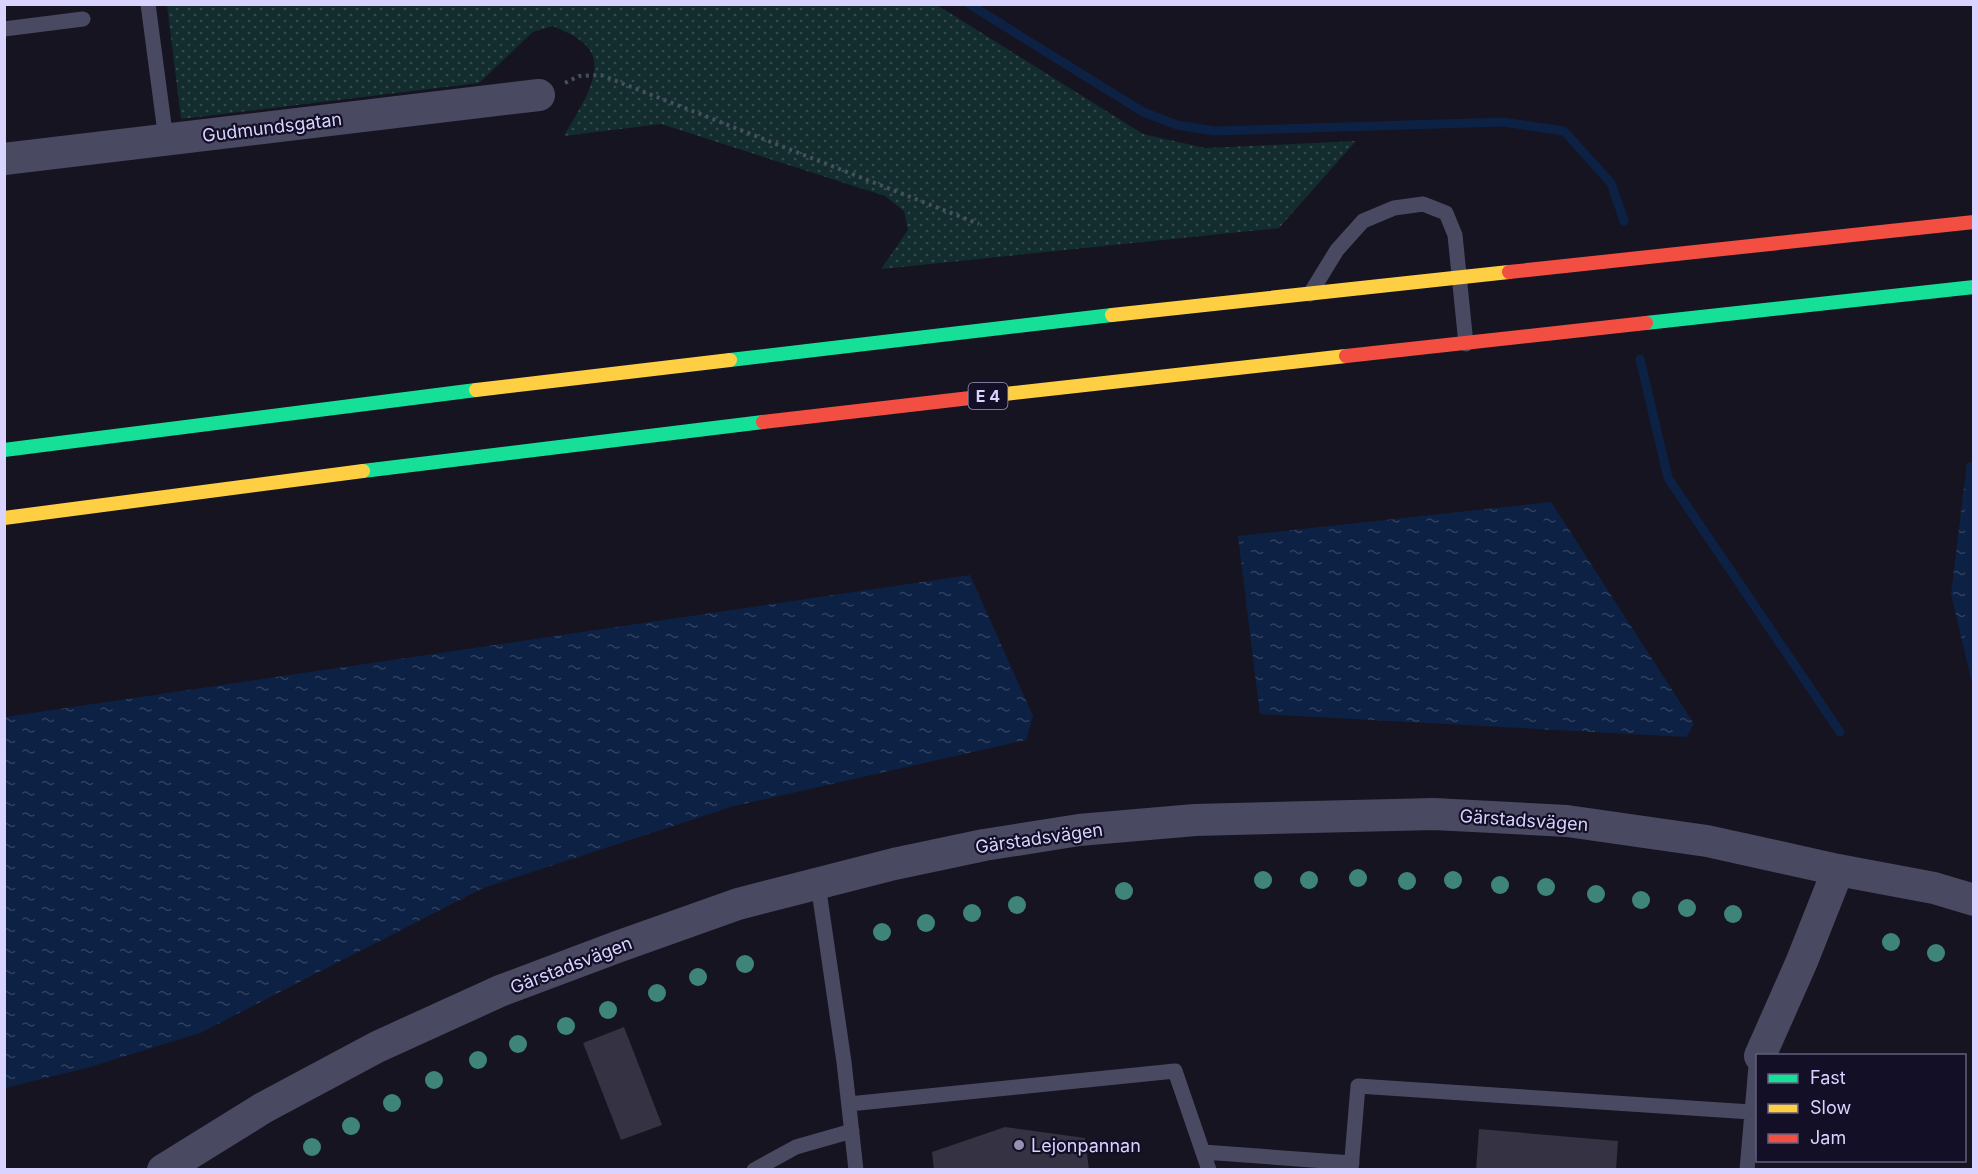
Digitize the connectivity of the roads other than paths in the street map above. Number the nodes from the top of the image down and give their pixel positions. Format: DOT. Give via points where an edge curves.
graph roads {
  1 [pos="148,4"];
  2 [pos="83,19"];
  3 [pos="4,29"];
  4 [pos="539,95"];
  5 [pos="166,140"];
  6 [pos="4,159"];
  7 [pos="1974,222"];
  8 [pos="1461,278"];
  9 [pos="1974,287"];
  10 [pos="1310,294"];
  11 [pos="1466,344"];
  12 [pos="4,450"];
  13 [pos="4,518"];
  14 [pos="1838,870"];
  15 [pos="818,884"];
  16 [pos="1974,900"];
  17 [pos="1761,1054"];
  18 [pos="1756,1076"];
  19 [pos="849,1104"];
  20 [pos="1751,1112"];
  21 [pos="852,1131"];
  22 [pos="1203,1152"];
  23 [pos="1352,1166"];
  24 [pos="163,1170"];
  25 [pos="754,1170"];
  26 [pos="856,1170"];
  27 [pos="1209,1170"];
  28 [pos="1747,1170"];
  1 -- 5 [label="lane"];
  2 -- 3 [label="lane"];
  4 -- 5 [label="street, Gudmundsgatan"];
  5 -- 6 [label="street, Gudmundsgatan"];
  7 -- 8 [label="highway"];
  8 -- 10 [label="highway"];
  8 -- 10 [label="lane" via="1455,234 1446,213 1423,204 1394,208 1363,220 1337,250"];
  8 -- 11 [label="lane"];
  9 -- 11 [label="highway, E 4"];
  10 -- 12 [label="highway" via="524,383"];
  11 -- 13 [label="highway, E 4" via="519,451"];
  14 -- 15 [label="street, Gärstadsvägen" via="1707,841 1567,821 1423,814 1195,820 1079,830 984,845"];
  14 -- 16 [label="street, Gärstadsvägen" via="1934,888"];
  14 -- 17 [label="street"];
  15 -- 19 [label="lane"];
  15 -- 24 [label="street, Gärstadsvägen" via="738,904 500,992 377,1047 263,1108"];
  18 -- 20 [label="lane"];
  19 -- 21 [label="lane"];
  19 -- 22 [label="lane" via="1176,1071"];
  20 -- 23 [label="lane" via="1358,1086"];
  20 -- 28 [label="lane"];
  21 -- 25 [label="lane" via="796,1147"];
  21 -- 26 [label="lane"];
  22 -- 23 [label="lane"];
  22 -- 27 [label="lane"];
}
